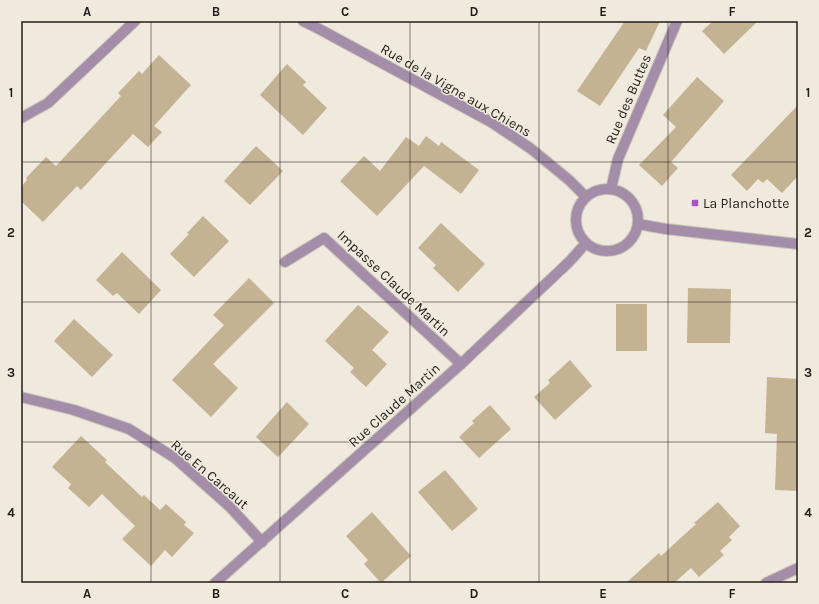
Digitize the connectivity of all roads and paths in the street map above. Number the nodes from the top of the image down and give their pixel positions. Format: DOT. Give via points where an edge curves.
graph roads {
  1 [pos="135,21"];
  2 [pos="303,21"];
  3 [pos="677,21"];
  4 [pos="322,25"];
  5 [pos="21,118"];
  6 [pos="611,189"];
  7 [pos="586,197"];
  8 [pos="638,224"];
  9 [pos="586,243"];
  10 [pos="798,244"];
  11 [pos="285,262"];
  12 [pos="461,364"];
  13 [pos="21,397"];
  14 [pos="262,542"];
  15 [pos="798,568"];
  16 [pos="215,583"];
  17 [pos="766,583"];
  1 -- 5 [label="street" via="48,103"];
  2 -- 4 [label="street, Rue de la Vigne aux Chiens"];
  3 -- 6 [label="street, Rue des Buttes" via="618,159"];
  4 -- 7 [label="street, Rue de la Vigne aux Chiens" via="490,122 530,148"];
  6 -- 7 [label="street" via="602,189"];
  6 -- 8 [label="street" via="621,192 634,205"];
  7 -- 9 [label="street" via="579,205 576,215 579,235"];
  8 -- 9 [label="street" via="630,242 622,247 604,251 594,249"];
  8 -- 10 [label="street"];
  9 -- 12 [label="street, Rue Claude Martin"];
  11 -- 12 [label="street, Impasse Claude Martin" via="324,238"];
  12 -- 14 [label="street, Rue Claude Martin"];
  13 -- 14 [label="street, Rue En Carcaut" via="74,410 130,429 175,458 230,507"];
  14 -- 16 [label="street, Rue Claude Martin"];
  15 -- 17 [label="street"];
}
